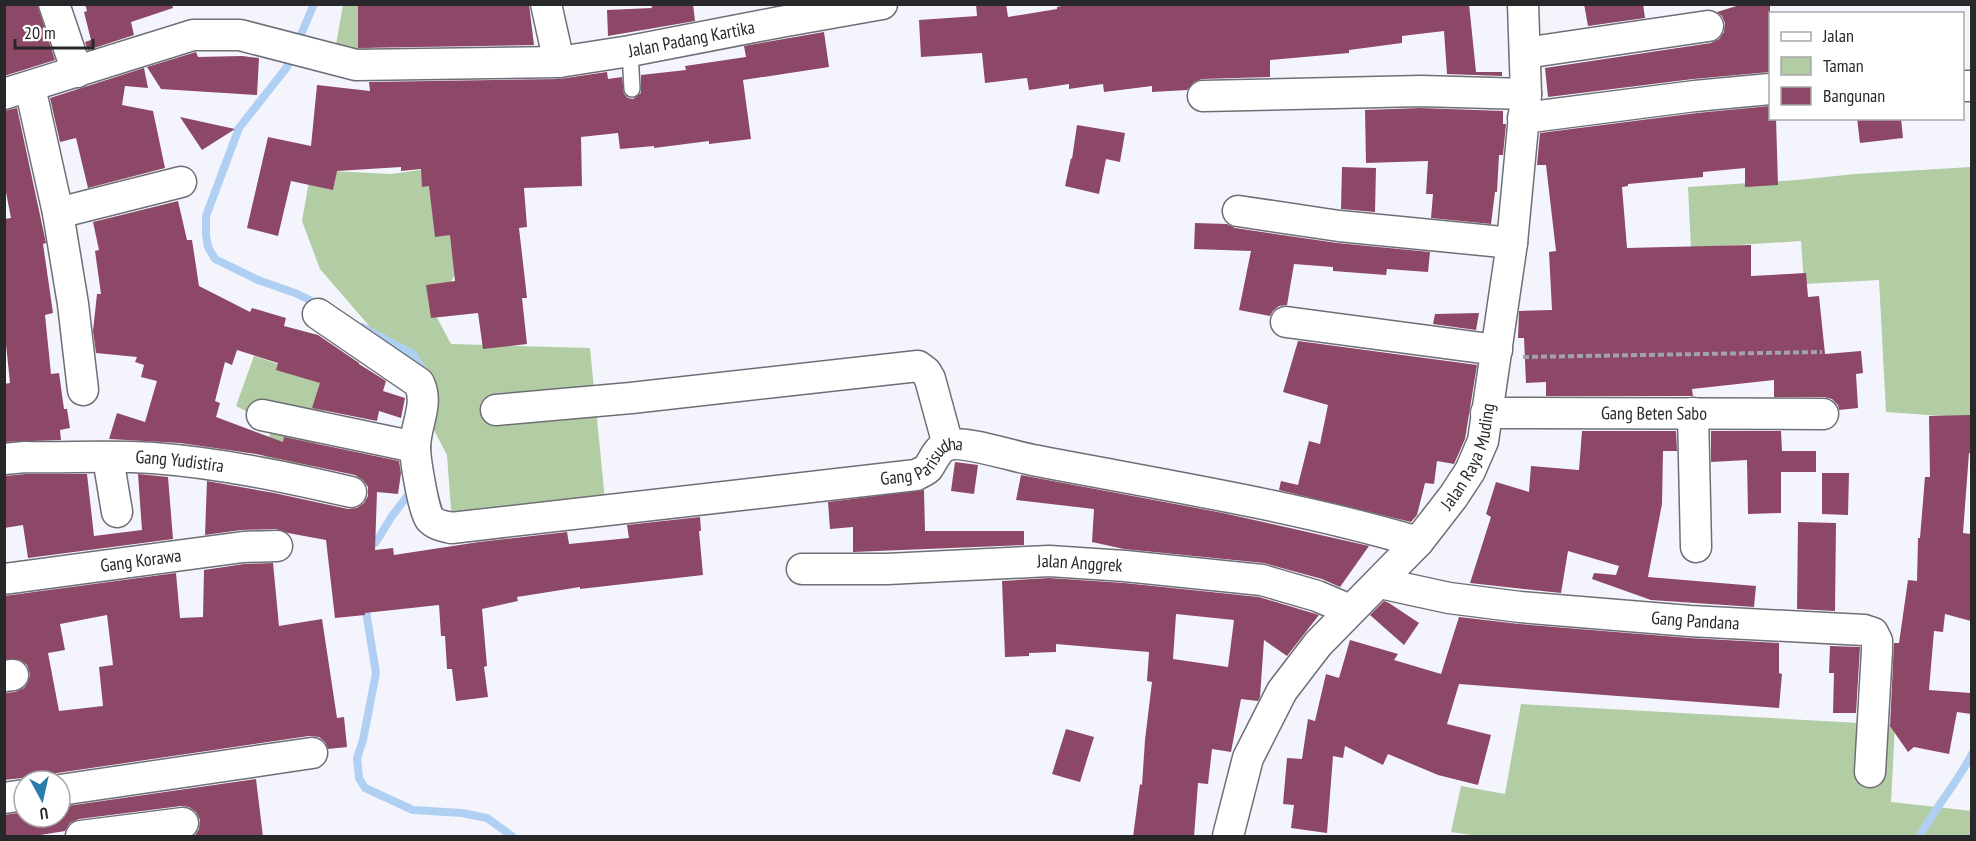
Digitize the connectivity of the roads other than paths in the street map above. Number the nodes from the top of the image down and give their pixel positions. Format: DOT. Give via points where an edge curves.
graph roads {
  1 [pos="54,4"];
  2 [pos="546,4"];
  3 [pos="1523,4"];
  4 [pos="871,5"];
  5 [pos="1708,26"];
  6 [pos="630,51"];
  7 [pos="1525,53"];
  8 [pos="559,62"];
  9 [pos="77,72"];
  10 [pos="632,89"];
  11 [pos="17,90"];
  12 [pos="1769,90"];
  13 [pos="1203,96"];
  14 [pos="1524,106"];
  15 [pos="181,182"];
  16 [pos="1238,211"];
  17 [pos="58,213"];
  18 [pos="1512,243"];
  19 [pos="318,314"];
  20 [pos="1286,322"];
  21 [pos="1496,354"];
  22 [pos="83,390"];
  23 [pos="495,410"];
  24 [pos="1486,413"];
  25 [pos="1693,413"];
  26 [pos="1822,414"];
  27 [pos="262,415"];
  28 [pos="948,445"];
  29 [pos="415,447"];
  30 [pos="108,458"];
  31 [pos="4,459"];
  32 [pos="351,492"];
  33 [pos="117,512"];
  34 [pos="1418,542"];
  35 [pos="277,546"];
  36 [pos="1696,547"];
  37 [pos="802,569"];
  38 [pos="4,579"];
  39 [pos="1380,583"];
  40 [pos="1350,610"];
  41 [pos="312,753"];
  42 [pos="1870,772"];
  43 [pos="72,788"];
  44 [pos="183,824"];
  45 [pos="81,837"];
  46 [pos="1228,837"];
  1 -- 9 [label="street"];
  2 -- 8 [label="street"];
  3 -- 7 [label="street, Jalan Raya Muding"];
  4 -- 6 [label="street, Jalan Padang Kartika"];
  5 -- 7 [label="street"];
  6 -- 8 [label="street, Jalan Padang Kartika"];
  6 -- 10 [label="lane"];
  7 -- 14 [label="street, Jalan Raya Muding"];
  8 -- 9 [label="street, Jalan Padang Kartika" via="356,65 240,35 193,35"];
  9 -- 11 [label="street, Jalan Padang Kartika"];
  11 -- 17 [label="street"];
  12 -- 14 [label="street"];
  13 -- 14 [label="street" via="1421,92"];
  14 -- 18 [label="street, Jalan Raya Muding"];
  15 -- 17 [label="street"];
  16 -- 18 [label="street" via="1339,226"];
  17 -- 22 [label="street"];
  18 -- 21 [label="street, Jalan Raya Muding"];
  19 -- 29 [label="street" via="418,383 423,404"];
  20 -- 21 [label="street"];
  21 -- 24 [label="street, Jalan Raya Muding"];
  23 -- 28 [label="street" via="918,366 930,379"];
  24 -- 25 [label="street, Gang Beten Sabo"];
  24 -- 34 [label="street, Jalan Raya Muding" via="1483,441 1470,471"];
  25 -- 26 [label="street, Gang Beten Sabo"];
  25 -- 36 [label="street"];
  27 -- 29 [label="street"];
  28 -- 29 [label="street, Gang Parisudha" via="916,476 451,528 430,520"];
  28 -- 34 [label="street, Gang Parisudha" via="958,443 1303,512"];
  30 -- 31 [label="street, Gang Yudistira"];
  30 -- 32 [label="street, Gang Yudistira" via="212,464"];
  30 -- 33 [label="street"];
  34 -- 39 [label="street, Jalan Raya Muding"];
  35 -- 38 [label="street, Gang Korawa" via="213,550"];
  37 -- 40 [label="street, Jalan Anggrek" via="1049,561 1125,566 1262,580"];
  39 -- 40 [label="street, Jalan Raya Muding"];
  39 -- 42 [label="street, Gang Pandana" via="1449,598 1520,607 1873,633 1877,650"];
  40 -- 46 [label="street, Jalan Raya Muding" via="1282,691 1248,758"];
  41 -- 43 [label="street"];
  44 -- 45 [label="street"];
}
